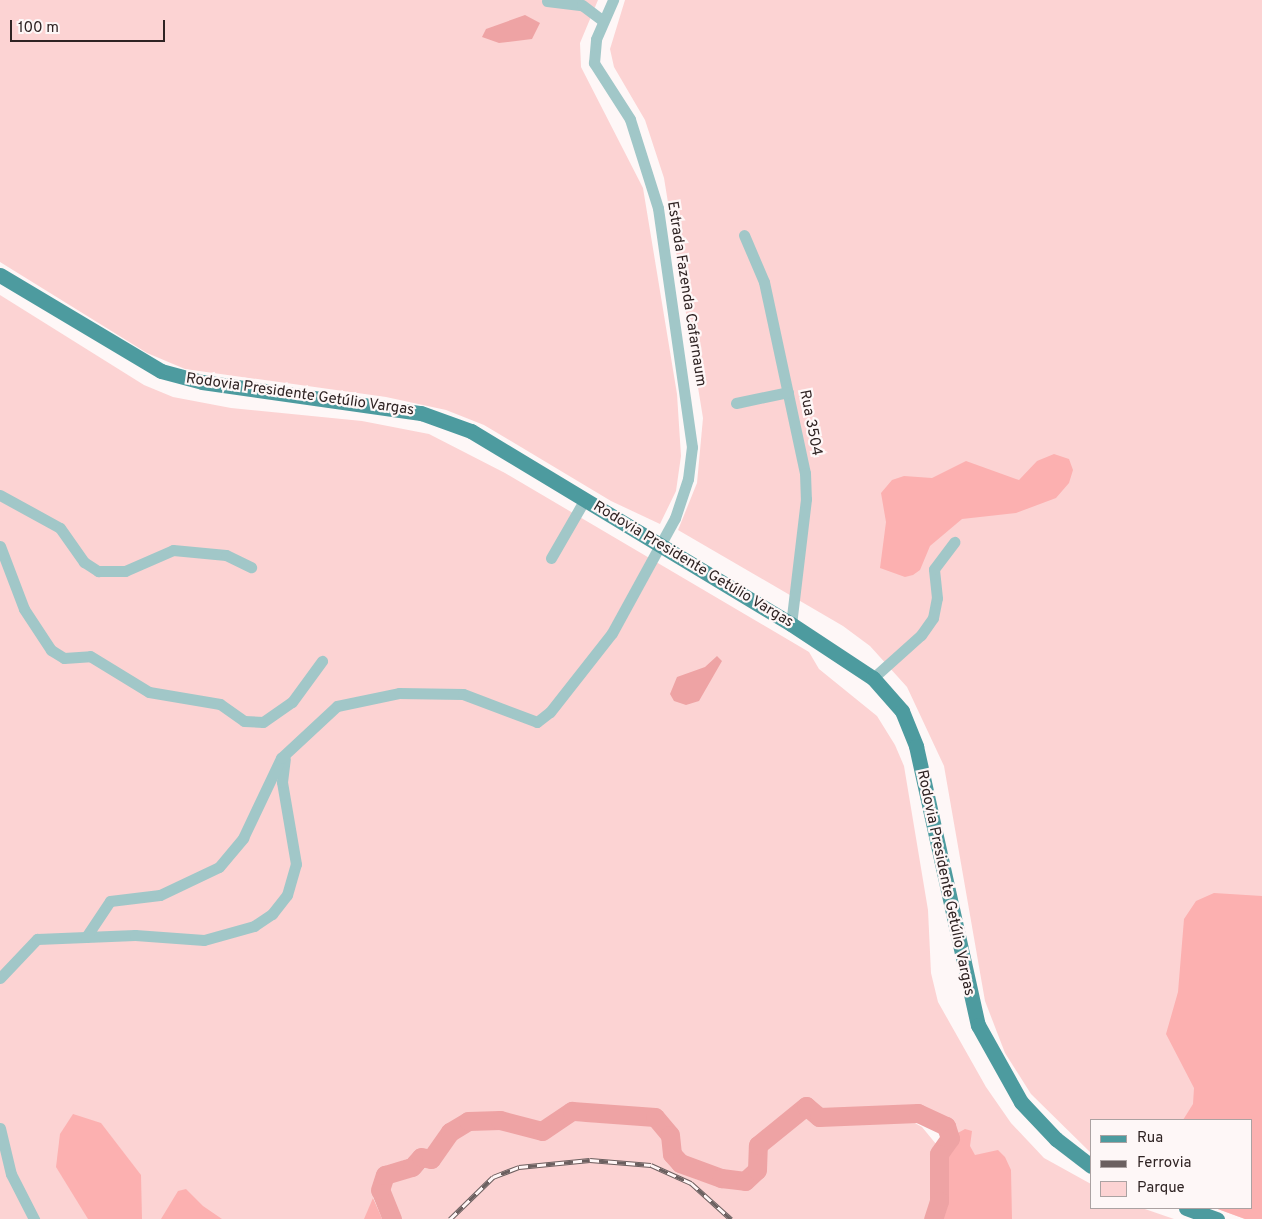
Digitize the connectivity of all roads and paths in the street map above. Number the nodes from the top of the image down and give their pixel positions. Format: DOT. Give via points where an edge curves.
graph roads {
  1 [pos="613,0"];
  2 [pos="547,1"];
  3 [pos="603,21"];
  4 [pos="744,235"];
  5 [pos="0,275"];
  6 [pos="788,392"];
  7 [pos="736,403"];
  8 [pos="0,495"];
  9 [pos="585,499"];
  10 [pos="954,542"];
  11 [pos="0,546"];
  12 [pos="659,546"];
  13 [pos="551,558"];
  14 [pos="251,567"];
  15 [pos="791,624"];
  16 [pos="322,661"];
  17 [pos="873,678"];
  18 [pos="287,750"];
  19 [pos="86,937"];
  20 [pos="0,978"];
  21 [pos="0,1128"];
  22 [pos="1090,1165"];
  23 [pos="1189,1209"];
  24 [pos="34,1219"];
  25 [pos="1218,1219"];
  1 -- 3 [label="street, Estrada Fazenda Cafarnaum"];
  2 -- 3 [label="street" via="582,5"];
  3 -- 12 [label="street, Estrada Fazenda Cafarnaum" via="594,63 630,119 658,208 692,429 688,479"];
  4 -- 6 [label="street, Rua 3504" via="760,265"];
  5 -- 9 [label="main road, Rodovia Presidente Getúlio Vargas" via="161,371 202,382 421,413 470,431"];
  6 -- 7 [label="street"];
  6 -- 15 [label="street, Rua 3504" via="806,499"];
  8 -- 14 [label="street" via="60,528 84,562 98,571 126,571 173,550 226,555"];
  9 -- 12 [label="main road, Rodovia Presidente Getúlio Vargas"];
  9 -- 13 [label="street"];
  10 -- 17 [label="street" via="934,569 937,598 927,627"];
  11 -- 16 [label="street" via="24,610 52,650 64,658 90,656 149,692 220,704 244,721 263,722 292,702"];
  12 -- 15 [label="main road, Rodovia Presidente Getúlio Vargas"];
  12 -- 18 [label="street, Estrada Fazenda Cafarnaum" via="612,633 544,719 529,721 463,694 399,693 347,701 320,717"];
  15 -- 17 [label="main road, Rodovia Presidente Getúlio Vargas"];
  17 -- 22 [label="main road, Rodovia Presidente Getúlio Vargas" via="902,712 916,746 978,1025 1022,1102 1056,1139"];
  18 -- 19 [label="street, Estrada Fazenda Cafarnaum" via="243,838 219,867 160,895 110,900"];
  18 -- 19 [label="street" via="282,782 295,850 295,877 272,914 254,926 204,940 135,935"];
  19 -- 20 [label="street" via="37,939"];
  21 -- 24 [label="street" via="11,1174"];
  23 -- 25 [label="main road"];
}
